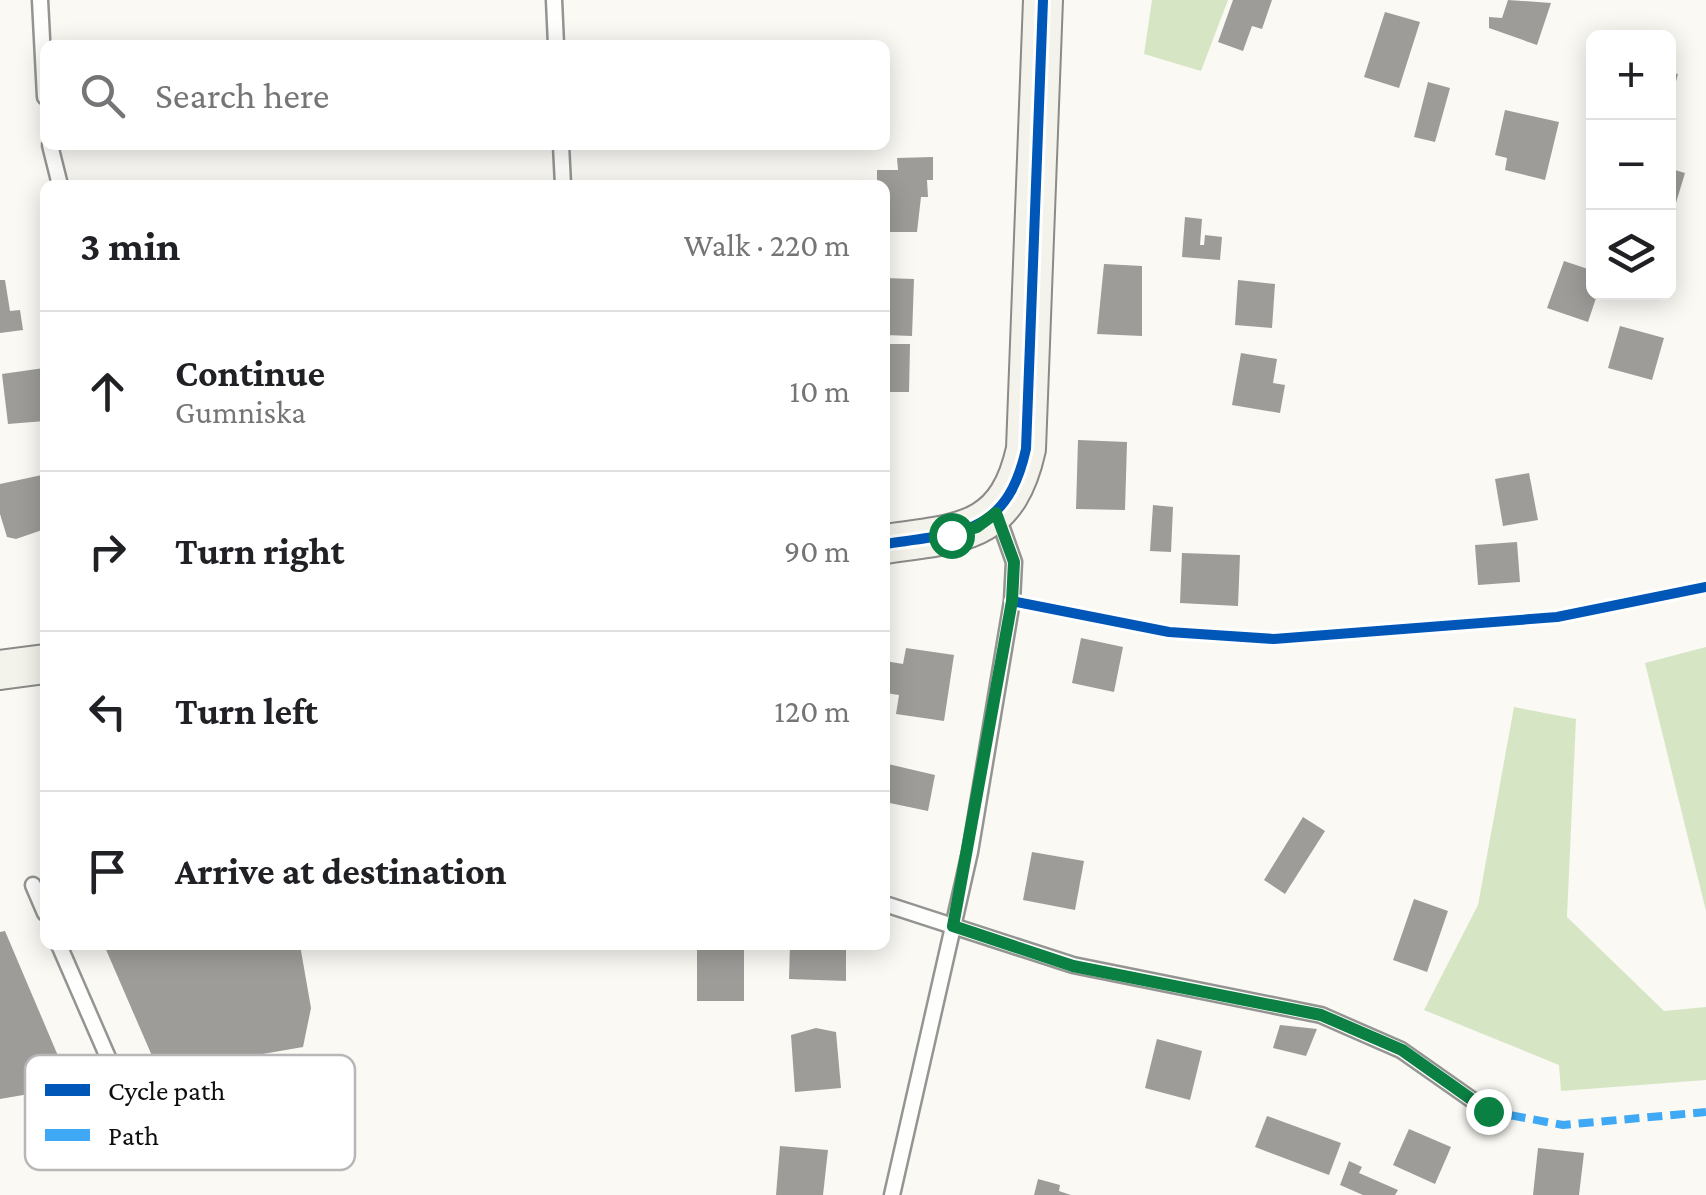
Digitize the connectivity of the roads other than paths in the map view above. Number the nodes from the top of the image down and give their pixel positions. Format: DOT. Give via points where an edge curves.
graph roads {
  1 [pos="40,0"];
  2 [pos="554,0"];
  3 [pos="1042,0"];
  4 [pos="42,40"];
  5 [pos="556,40"];
  6 [pos="51,150"];
  7 [pos="561,150"];
  8 [pos="59,180"];
  9 [pos="563,180"];
  10 [pos="993,516"];
  11 [pos="890,543"];
  12 [pos="40,665"];
  13 [pos="0,670"];
  14 [pos="33,885"];
  15 [pos="40,901"];
  16 [pos="890,906"];
  17 [pos="953,926"];
  18 [pos="61,950"];
  19 [pos="107,1055"];
  20 [pos="1488,1111"];
  21 [pos="892,1195"];
  1 -- 4 [label="lane"];
  2 -- 5 [label="lane"];
  3 -- 10 [label="street" via="1026,449 1013,492"];
  6 -- 8 [label="lane"];
  7 -- 9 [label="lane"];
  10 -- 11 [label="street" via="951,535"];
  10 -- 17 [label="lane" via="1014,562 1012,601"];
  12 -- 13 [label="street"];
  14 -- 15 [label="lane"];
  16 -- 17 [label="lane"];
  17 -- 20 [label="lane" via="1073,966 1321,1015 1402,1050"];
  17 -- 21 [label="lane"];
  18 -- 19 [label="lane"];
}
